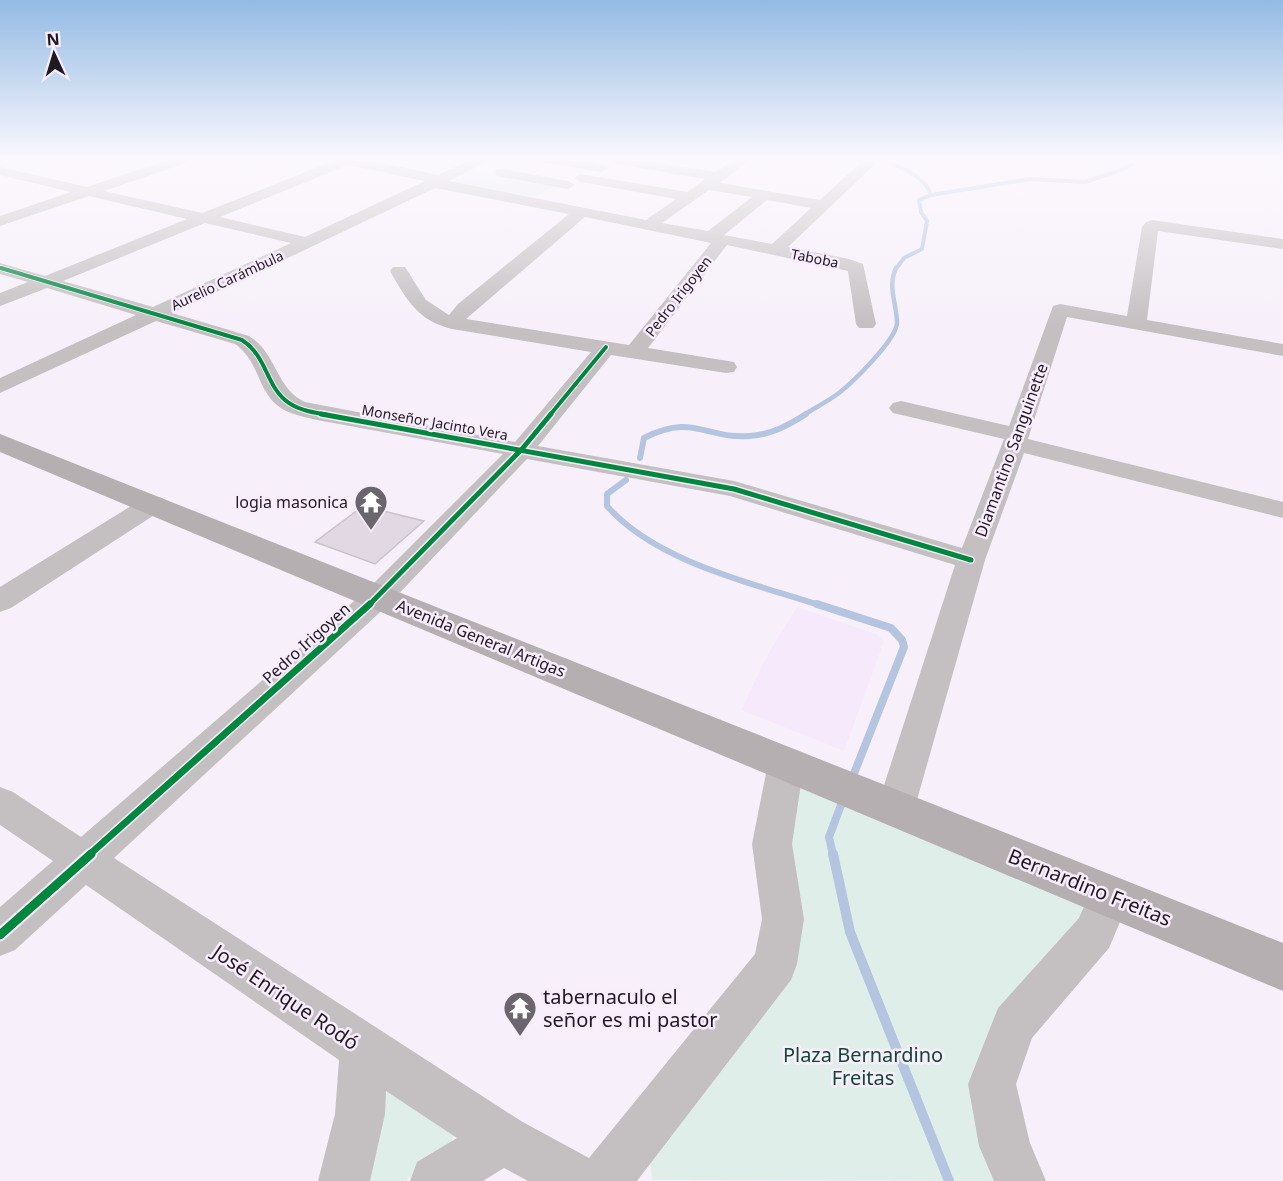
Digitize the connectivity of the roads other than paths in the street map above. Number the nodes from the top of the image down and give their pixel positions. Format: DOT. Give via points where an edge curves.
graph roads {
  1 [pos="23,213"];
  2 [pos="181,213"];
  3 [pos="220,213"];
  4 [pos="368,213"];
  5 [pos="580,213"];
  6 [pos="667,213"];
  7 [pos="744,213"];
  8 [pos="814,213"];
  9 [pos="585,214"];
  10 [pos="205,219"];
  11 [pos="0,221"];
  12 [pos="647,226"];
  13 [pos="716,239"];
  14 [pos="306,242"];
  15 [pos="1283,244"];
  16 [pos="775,250"];
  17 [pos="0,268"];
  18 [pos="399,271"];
  19 [pos="46,282"];
  20 [pos="0,300"];
  21 [pos="154,314"];
  22 [pos="452,323"];
  23 [pos="866,324"];
  24 [pos="1136,324"];
  25 [pos="620,350"];
  26 [pos="1283,350"];
  27 [pos="726,367"];
  28 [pos="0,386"];
  29 [pos="901,408"];
  30 [pos="1016,439"];
  31 [pos="0,442"];
  32 [pos="522,449"];
  33 [pos="153,504"];
  34 [pos="1283,510"];
  35 [pos="971,560"];
  36 [pos="379,596"];
  37 [pos="0,601"];
  38 [pos="786,763"];
  39 [pos="882,802"];
  40 [pos="0,804"];
  41 [pos="82,861"];
  42 [pos="1110,896"];
  43 [pos="0,935"];
  44 [pos="1283,967"];
  45 [pos="364,1049"];
  46 [pos="503,1139"];
  47 [pos="344,1181"];
  48 [pos="436,1181"];
  49 [pos="579,1181"];
  50 [pos="604,1181"];
  51 [pos="1020,1181"];
  1 -- 11 [label="street"];
  2 -- 10 [label="street"];
  3 -- 10 [label="street"];
  4 -- 14 [label="street, Aurelio Carámbula"];
  5 -- 9 [label="street, Taboba"];
  6 -- 12 [label="street"];
  7 -- 13 [label="street, Pedro Irigoyen"];
  8 -- 16 [label="street"];
  9 -- 12 [label="street, Taboba"];
  9 -- 22 [label="street" via="465,308"];
  10 -- 14 [label="street"];
  10 -- 19 [label="street"];
  12 -- 13 [label="street, Taboba"];
  13 -- 16 [label="street, Taboba"];
  13 -- 25 [label="street, Pedro Irigoyen"];
  14 -- 21 [label="street, Aurelio Carámbula"];
  15 -- 24 [label="street" via="1164,225 1149,227"];
  16 -- 23 [label="street, Taboba" via="857,268"];
  17 -- 19 [label="street, Monseñor Jacinto Vera"];
  18 -- 22 [label="street" via="423,310"];
  19 -- 20 [label="street"];
  19 -- 21 [label="street, Monseñor Jacinto Vera"];
  21 -- 28 [label="street, Aurelio Carámbula"];
  21 -- 32 [label="street, Monseñor Jacinto Vera" via="254,346 270,381 296,407"];
  22 -- 25 [label="street"];
  24 -- 26 [label="street, Diamantino Sanguinette"];
  24 -- 30 [label="street, Diamantino Sanguinette" via="1060,310"];
  25 -- 27 [label="street"];
  25 -- 32 [label="street, Pedro Irigoyen"];
  29 -- 30 [label="street"];
  30 -- 34 [label="street"];
  30 -- 35 [label="street, Diamantino Sanguinette"];
  31 -- 33 [label="main road, Avenida General Artigas"];
  32 -- 35 [label="street, Monseñor Jacinto Vera" via="734,489"];
  32 -- 36 [label="street, Pedro Irigoyen"];
  33 -- 36 [label="main road, Avenida General Artigas"];
  33 -- 37 [label="street"];
  35 -- 39 [label="street, Diamantino Sanguinette"];
  36 -- 38 [label="main road, Avenida General Artigas"];
  36 -- 41 [label="street, Pedro Irigoyen"];
  38 -- 39 [label="main road, Avenida General Artigas"];
  38 -- 50 [label="street" via="772,844 783,919 775,964"];
  39 -- 42 [label="main road, Bernardino Freitas"];
  40 -- 41 [label="street, José Enrique Rodó"];
  41 -- 43 [label="street, Pedro Irigoyen"];
  41 -- 45 [label="street, José Enrique Rodó"];
  42 -- 44 [label="main road, Bernardino Freitas"];
  42 -- 51 [label="street" via="1094,933 1014,1024 992,1084 1005,1146"];
  45 -- 46 [label="street, José Enrique Rodó"];
  45 -- 47 [label="street" via="360,1114"];
  46 -- 48 [label="street"];
  46 -- 49 [label="street, José Enrique Rodó"];
}
